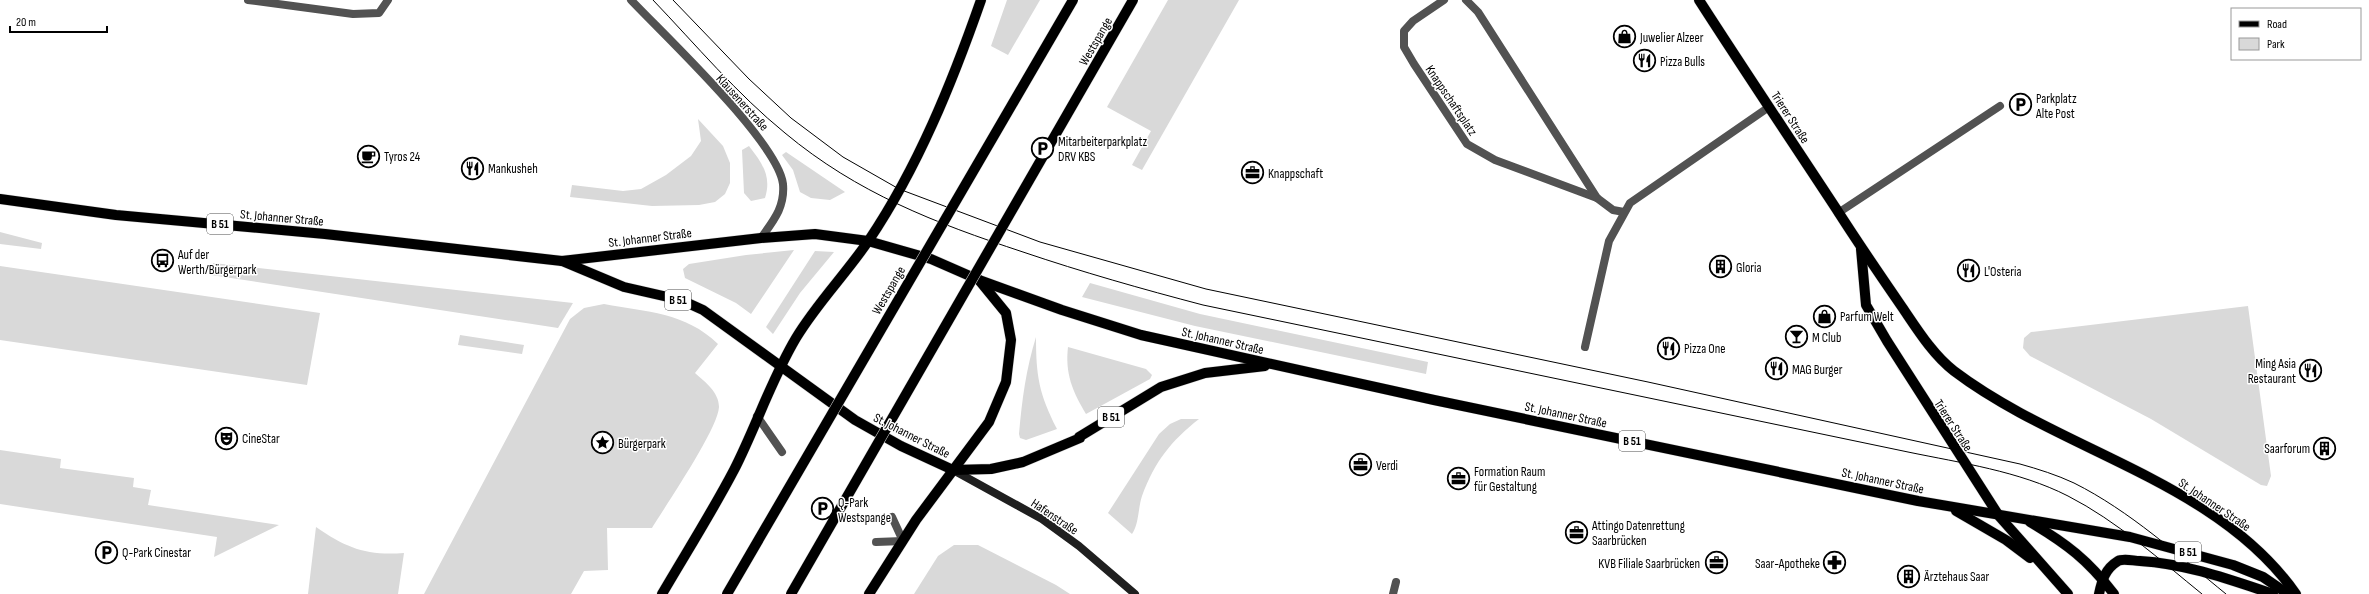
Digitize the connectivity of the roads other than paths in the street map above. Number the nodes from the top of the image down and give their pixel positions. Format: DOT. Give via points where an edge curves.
graph roads {
  1 [pos="248,0"];
  2 [pos="388,0"];
  3 [pos="630,0"];
  4 [pos="981,0"];
  5 [pos="1073,0"];
  6 [pos="1133,0"];
  7 [pos="1444,0"];
  8 [pos="1466,0"];
  9 [pos="1699,0"];
  10 [pos="2000,106"];
  11 [pos="1768,107"];
  12 [pos="1597,198"];
  13 [pos="0,199"];
  14 [pos="1624,212"];
  15 [pos="1838,213"];
  16 [pos="761,238"];
  17 [pos="868,241"];
  18 [pos="1861,248"];
  19 [pos="562,261"];
  20 [pos="979,280"];
  21 [pos="1585,347"];
  22 [pos="1273,365"];
  23 [pos="781,366"];
  24 [pos="1978,387"];
  25 [pos="757,416"];
  26 [pos="782,452"];
  27 [pos="953,470"];
  28 [pos="1947,506"];
  29 [pos="1999,516"];
  30 [pos="892,517"];
  31 [pos="2027,521"];
  32 [pos="902,541"];
  33 [pos="876,542"];
  34 [pos="2052,576"];
  35 [pos="2102,578"];
  36 [pos="1396,582"];
  37 [pos="662,594"];
  38 [pos="726,594"];
  39 [pos="791,594"];
  40 [pos="869,594"];
  41 [pos="1135,594"];
  42 [pos="1393,594"];
  43 [pos="2068,594"];
  44 [pos="2099,594"];
  45 [pos="2114,594"];
  46 [pos="2273,594"];
  47 [pos="2288,594"];
  48 [pos="2296,594"];
  1 -- 2 [label="street" via="353,14 379,13"];
  3 -- 16 [label="street, Klausenerstraße" via="743,118 771,154 780,173 783,198 780,212"];
  4 -- 17 [label="main road" via="960,63 922,145"];
  5 -- 38 [label="main road, Westspange, bridge"];
  6 -- 39 [label="main road, Westspange, bridge"];
  7 -- 12 [label="street, Knappschaftsplatz" via="1413,21 1404,31 1404,46 1428,88 1467,144 1496,160"];
  8 -- 12 [label="street, Knappschaftsplatz" via="1478,12"];
  9 -- 11 [label="main road, Trierer Straße"];
  10 -- 15 [label="street"];
  11 -- 14 [label="street" via="1630,203"];
  11 -- 15 [label="main road, Trierer Straße"];
  12 -- 14 [label="street, Knappschaftsplatz" via="1613,210"];
  13 -- 19 [label="main road, St. Johanner Straße / B 51" via="116,215 325,234"];
  14 -- 21 [label="street" via="1609,241"];
  15 -- 18 [label="main road, Trierer Straße"];
  16 -- 17 [label="main road, St. Johanner Straße / B 51" via="815,234"];
  16 -- 19 [label="main road, St. Johanner Straße / B 51"];
  17 -- 20 [label="main road, St. Johanner Straße / B 51" via="932,259"];
  17 -- 23 [label="main road" via="810,316"];
  18 -- 24 [label="main road, Trierer Straße" via="1934,350 1952,369"];
  18 -- 29 [label="main road, Trierer Straße" via="1866,305 1935,420"];
  19 -- 23 [label="main road, St. Johanner Straße / B 51" via="624,287 681,300 703,310"];
  20 -- 22 [label="main road, St. Johanner Straße / B 51" via="1062,310 1134,332"];
  20 -- 27 [label="main road" via="1006,313 1011,340 1006,382 989,422"];
  22 -- 27 [label="main road, St. Johanner Straße / B 51" via="1205,373 1161,387 1080,438 1023,462 992,469"];
  22 -- 28 [label="main road, St. Johanner Straße / B 51"];
  23 -- 25 [label="main road"];
  23 -- 27 [label="main road, St. Johanner Straße / B 51" via="855,420 900,446"];
  24 -- 48 [label="main road, St. Johanner Straße" via="2023,414 2154,480 2200,507 2256,549 2282,574"];
  25 -- 26 [label="street"];
  25 -- 37 [label="main road" via="734,470"];
  27 -- 32 [label="main road"];
  27 -- 41 [label="street, Hafenstraße" via="1042,519 1079,546"];
  28 -- 29 [label="main road, St. Johanner Straße / B 51"];
  28 -- 34 [label="main road, St. Johanner Straße / B 51" via="2006,540"];
  29 -- 31 [label="main road, St. Johanner Straße / B 51"];
  29 -- 34 [label="main road, Trierer Straße"];
  30 -- 32 [label="street"];
  31 -- 35 [label="main road, B 51" via="2068,545"];
  31 -- 47 [label="main road, B 51" via="2124,536 2210,558 2263,577"];
  32 -- 33 [label="street"];
  32 -- 40 [label="main road"];
  34 -- 43 [label="main road, Trierer Straße / B 51"];
  35 -- 44 [label="main road"];
  35 -- 45 [label="main road, B 51"];
  35 -- 46 [label="main road" via="2111,566 2120,560 2164,562 2204,570"];
  36 -- 42 [label="street"];
}
